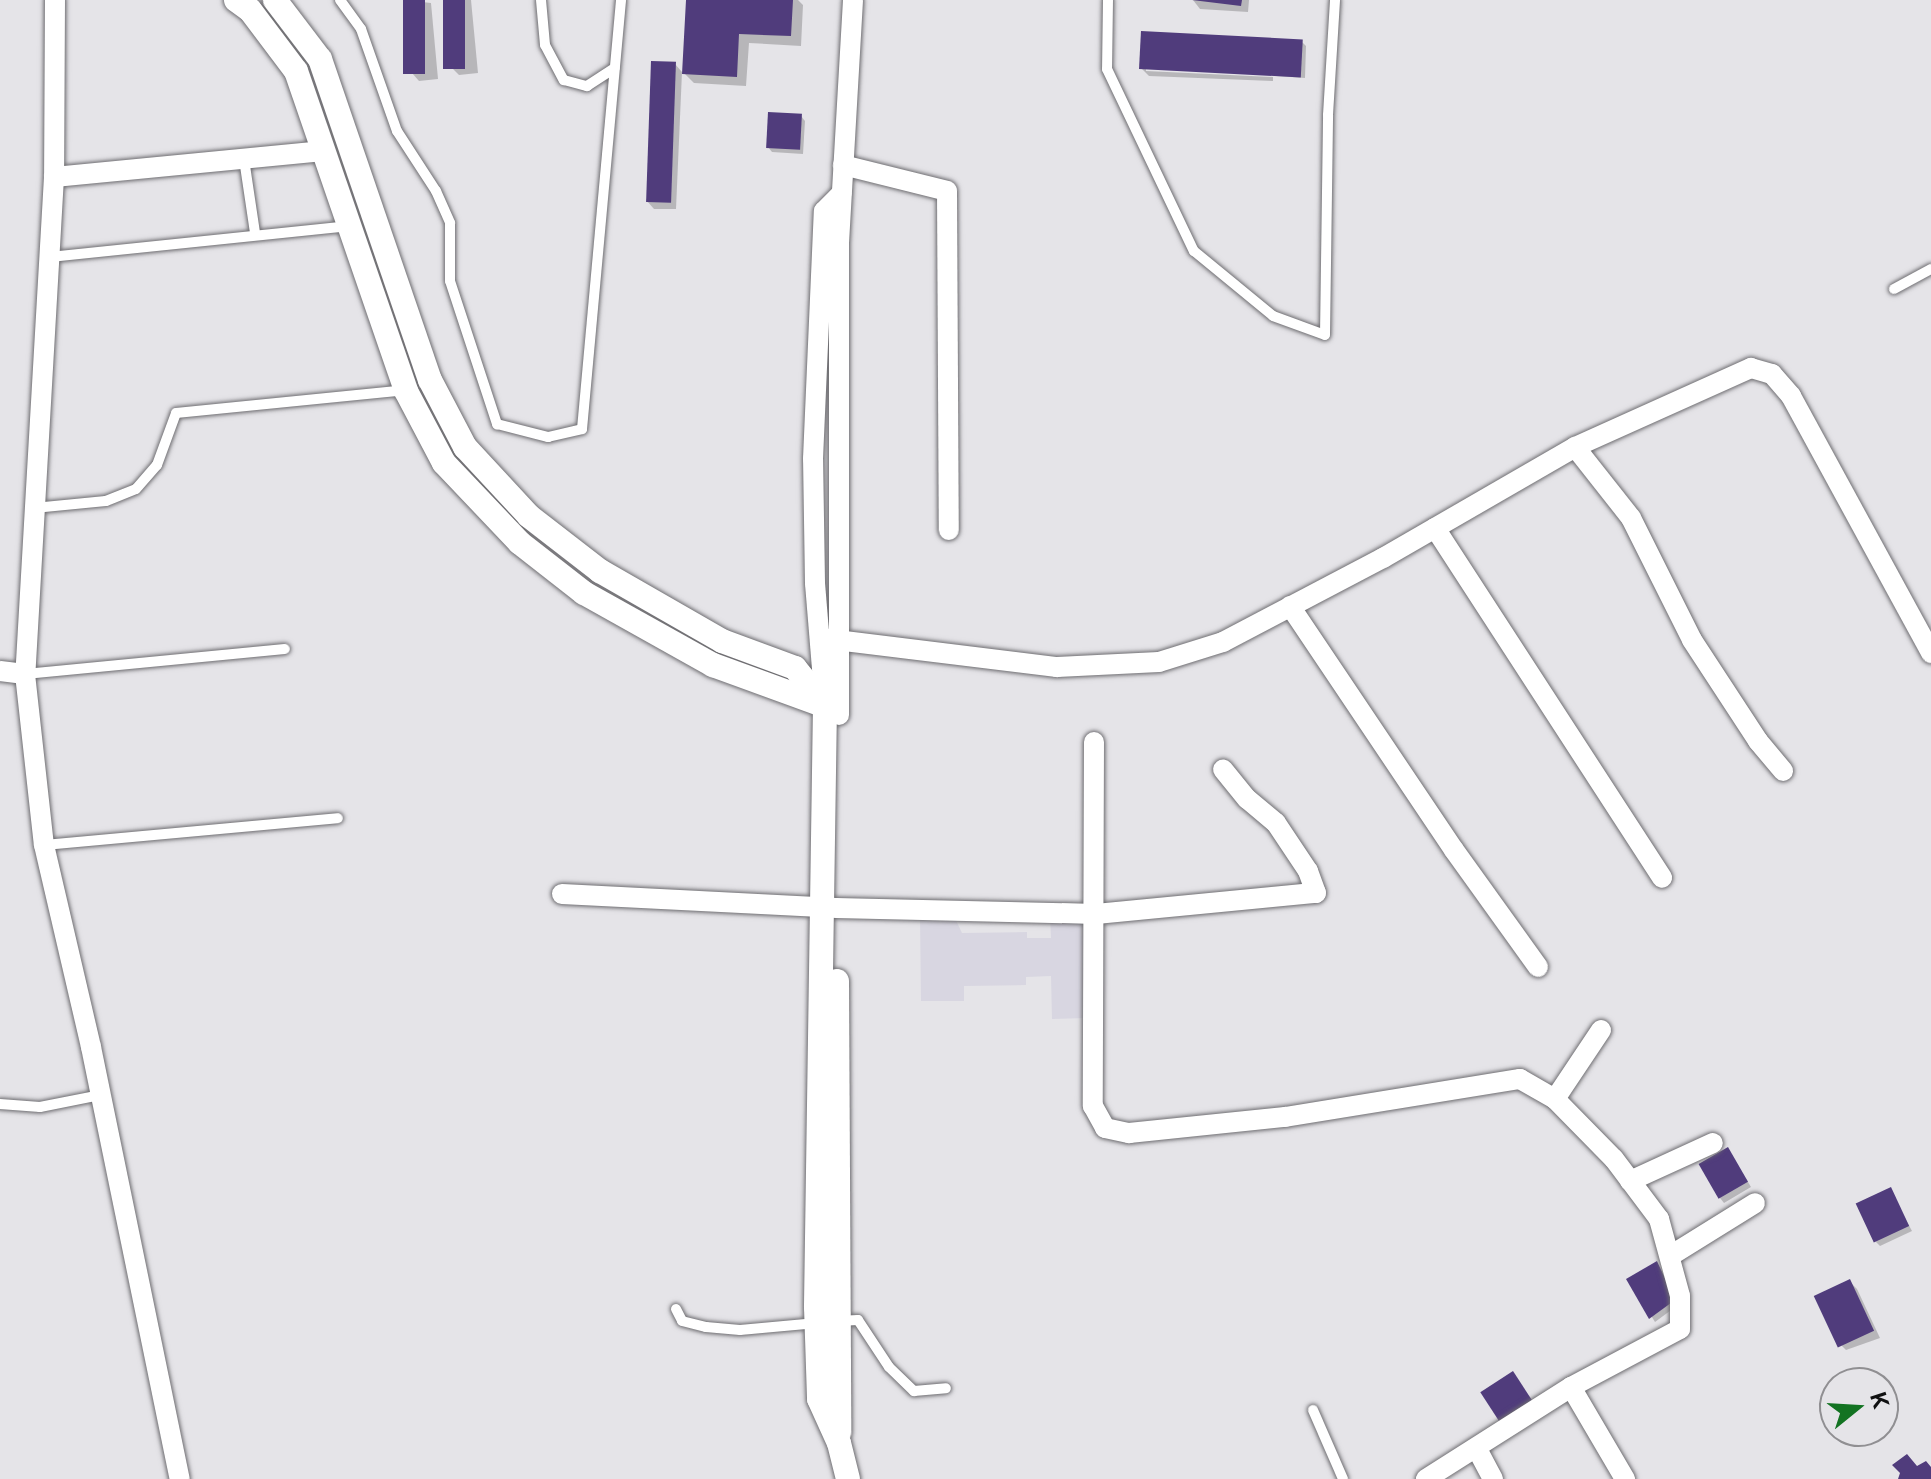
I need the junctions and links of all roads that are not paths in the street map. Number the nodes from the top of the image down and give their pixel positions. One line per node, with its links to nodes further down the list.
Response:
1 (55, 0): 14 (street)
2 (236, 0): 11 (street)
3 (275, 0): 20 (street)
4 (340, 0): 10 (lane)
5 (541, 0): 10 (lane)
6 (621, 0): 10 (lane)
7 (853, 0): 13 (street)
8 (1108, 0): 9 (lane)
9 (1335, 0)
10 (615, 68)
11 (324, 151): 12 (street); 15 (street)
12 (244, 159): 14 (street); 16 (lane)
13 (843, 165): 25 (street); 27 (street)
14 (54, 177): 17 (street)
15 (351, 226): 16 (lane); 21 (street)
16 (255, 233): 17 (lane)
17 (50, 257): 23 (street)
18 (1931, 269): 19 (lane)
19 (1894, 289)
20 (430, 380): 21 (lane); 32 (street)
21 (406, 391): 23 (lane); 32 (street)
22 (1575, 447): 24 (street); 29 (street); 35 (street)
23 (34, 508): 31 (street)
24 (1435, 528): 26 (street); 38 (street)
25 (949, 530)
26 (1290, 606): 27 (street); 42 (street)
27 (829, 640): 32 (street)
28 (285, 649): 31 (lane)
29 (1931, 653)
30 (0, 671): 31 (street)
31 (25, 674): 37 (street)
32 (832, 710): 40 (street)
33 (1094, 742): 41 (street)
34 (1223, 769): 41 (street)
35 (1783, 771)
36 (338, 818): 37 (lane)
37 (44, 845): 44 (street)
38 (1662, 878)
39 (562, 894): 40 (street)
40 (829, 908): 41 (street); 52 (street)
41 (1096, 914): 45 (street)
42 (1538, 967)
43 (1601, 1030): 45 (street)
44 (100, 1095): 46 (lane); 57 (street)
45 (1555, 1099): 48 (street)
46 (0, 1104)
47 (1713, 1143): 48 (street)
48 (1630, 1181): 50 (street)
49 (1755, 1203): 50 (street)
50 (1670, 1256): 53 (street)
51 (676, 1309): 52 (lane)
52 (828, 1322): 54 (lane); 58 (street)
53 (1571, 1387): 56 (street); 62 (street)
54 (946, 1388)
55 (1313, 1410): 59 (lane)
56 (1477, 1449): 60 (street); 61 (street)
57 (180, 1479)
58 (848, 1479)
59 (1343, 1479)
60 (1426, 1479)
61 (1493, 1479)
62 (1625, 1479)

